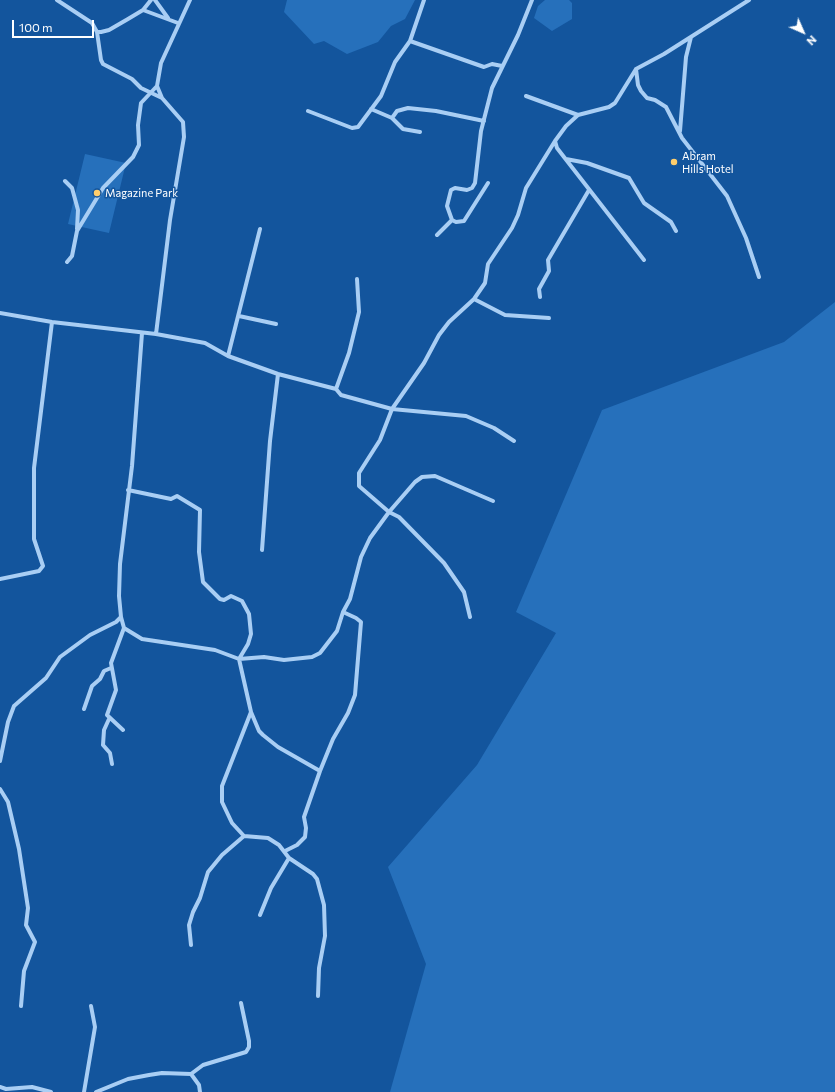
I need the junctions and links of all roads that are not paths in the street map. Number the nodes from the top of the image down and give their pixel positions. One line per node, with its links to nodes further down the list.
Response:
1 (57, 0): 11 (street)
2 (151, 0): 8 (street)
3 (155, 0): 9 (street)
4 (190, 0): 10 (street)
5 (424, 0): 13 (street)
6 (532, 0): 14 (street)
7 (749, 0): 12 (street)
8 (143, 10): 9 (street); 11 (street)
9 (168, 19): 10 (street)
10 (178, 23): 16 (street)
11 (97, 32): 17 (street)
12 (691, 36): 15 (street); 26 (street)
13 (410, 41): 14 (street); 20 (street)
14 (502, 66): 24 (street)
15 (636, 69): 22 (street); 26 (street)
16 (157, 86): 17 (street); 19 (street)
17 (152, 93): 19 (street); 36 (street)
18 (526, 96): 22 (street)
19 (162, 98): 51 (street)
20 (371, 109): 21 (street); 23 (street)
21 (308, 111)
22 (578, 115): 27 (street)
23 (392, 118): 24 (street); 25 (street)
24 (484, 122): 34 (street)
25 (420, 132)
26 (680, 134): 41 (street)
27 (555, 140): 28 (street); 29 (street)
28 (557, 148): 29 (street); 30 (street)
29 (549, 150): 44 (street)
30 (565, 159): 33 (street); 37 (street)
31 (65, 181): 36 (street)
32 (488, 183): 34 (street)
33 (589, 190): 39 (street); 43 (street)
34 (452, 220): 38 (street)
35 (260, 228): 46 (street)
36 (77, 231): 40 (street)
37 (676, 231)
38 (437, 235)
39 (644, 260)
40 (67, 262)
41 (759, 277)
42 (357, 279): 54 (street)
43 (540, 297)
44 (474, 299): 47 (street); 55 (street)
45 (0, 313): 48 (street)
46 (239, 316): 49 (street); 52 (street)
47 (549, 318)
48 (52, 322): 50 (street); 61 (street)
49 (276, 324)
50 (142, 332): 51 (street); 57 (street)
51 (156, 334): 52 (street)
52 (228, 356): 53 (street)
53 (278, 374): 54 (street); 60 (street)
54 (336, 389): 55 (street)
55 (392, 409): 56 (street); 59 (street)
56 (514, 441)
57 (128, 490): 63 (street); 66 (street)
58 (493, 501): 59 (street)
59 (389, 512): 62 (street); 64 (street)
60 (262, 550)
61 (0, 579)
62 (343, 612): 66 (street); 74 (street)
63 (121, 617): 65 (street); 72 (street)
64 (470, 617)
65 (124, 628): 66 (street); 67 (street)
66 (239, 659): 69 (street)
67 (111, 668): 68 (street); 70 (street)
68 (84, 709)
69 (251, 712): 74 (street); 76 (street)
70 (109, 718): 71 (street); 73 (street)
71 (123, 730)
72 (0, 761)
73 (112, 764)
74 (320, 771): 77 (street)
75 (0, 789): 83 (street)
76 (244, 836): 77 (street); 80 (street)
77 (285, 851): 78 (street)
78 (289, 858): 79 (street); 81 (street)
79 (260, 915)
80 (191, 945)
81 (318, 996)
82 (241, 1003): 85 (street)
83 (21, 1006)
84 (91, 1006): 88 (street)
85 (191, 1074): 89 (street); 90 (street)
86 (0, 1087): 87 (street)
87 (51, 1092)
88 (84, 1092)
89 (96, 1092)
90 (200, 1092)

